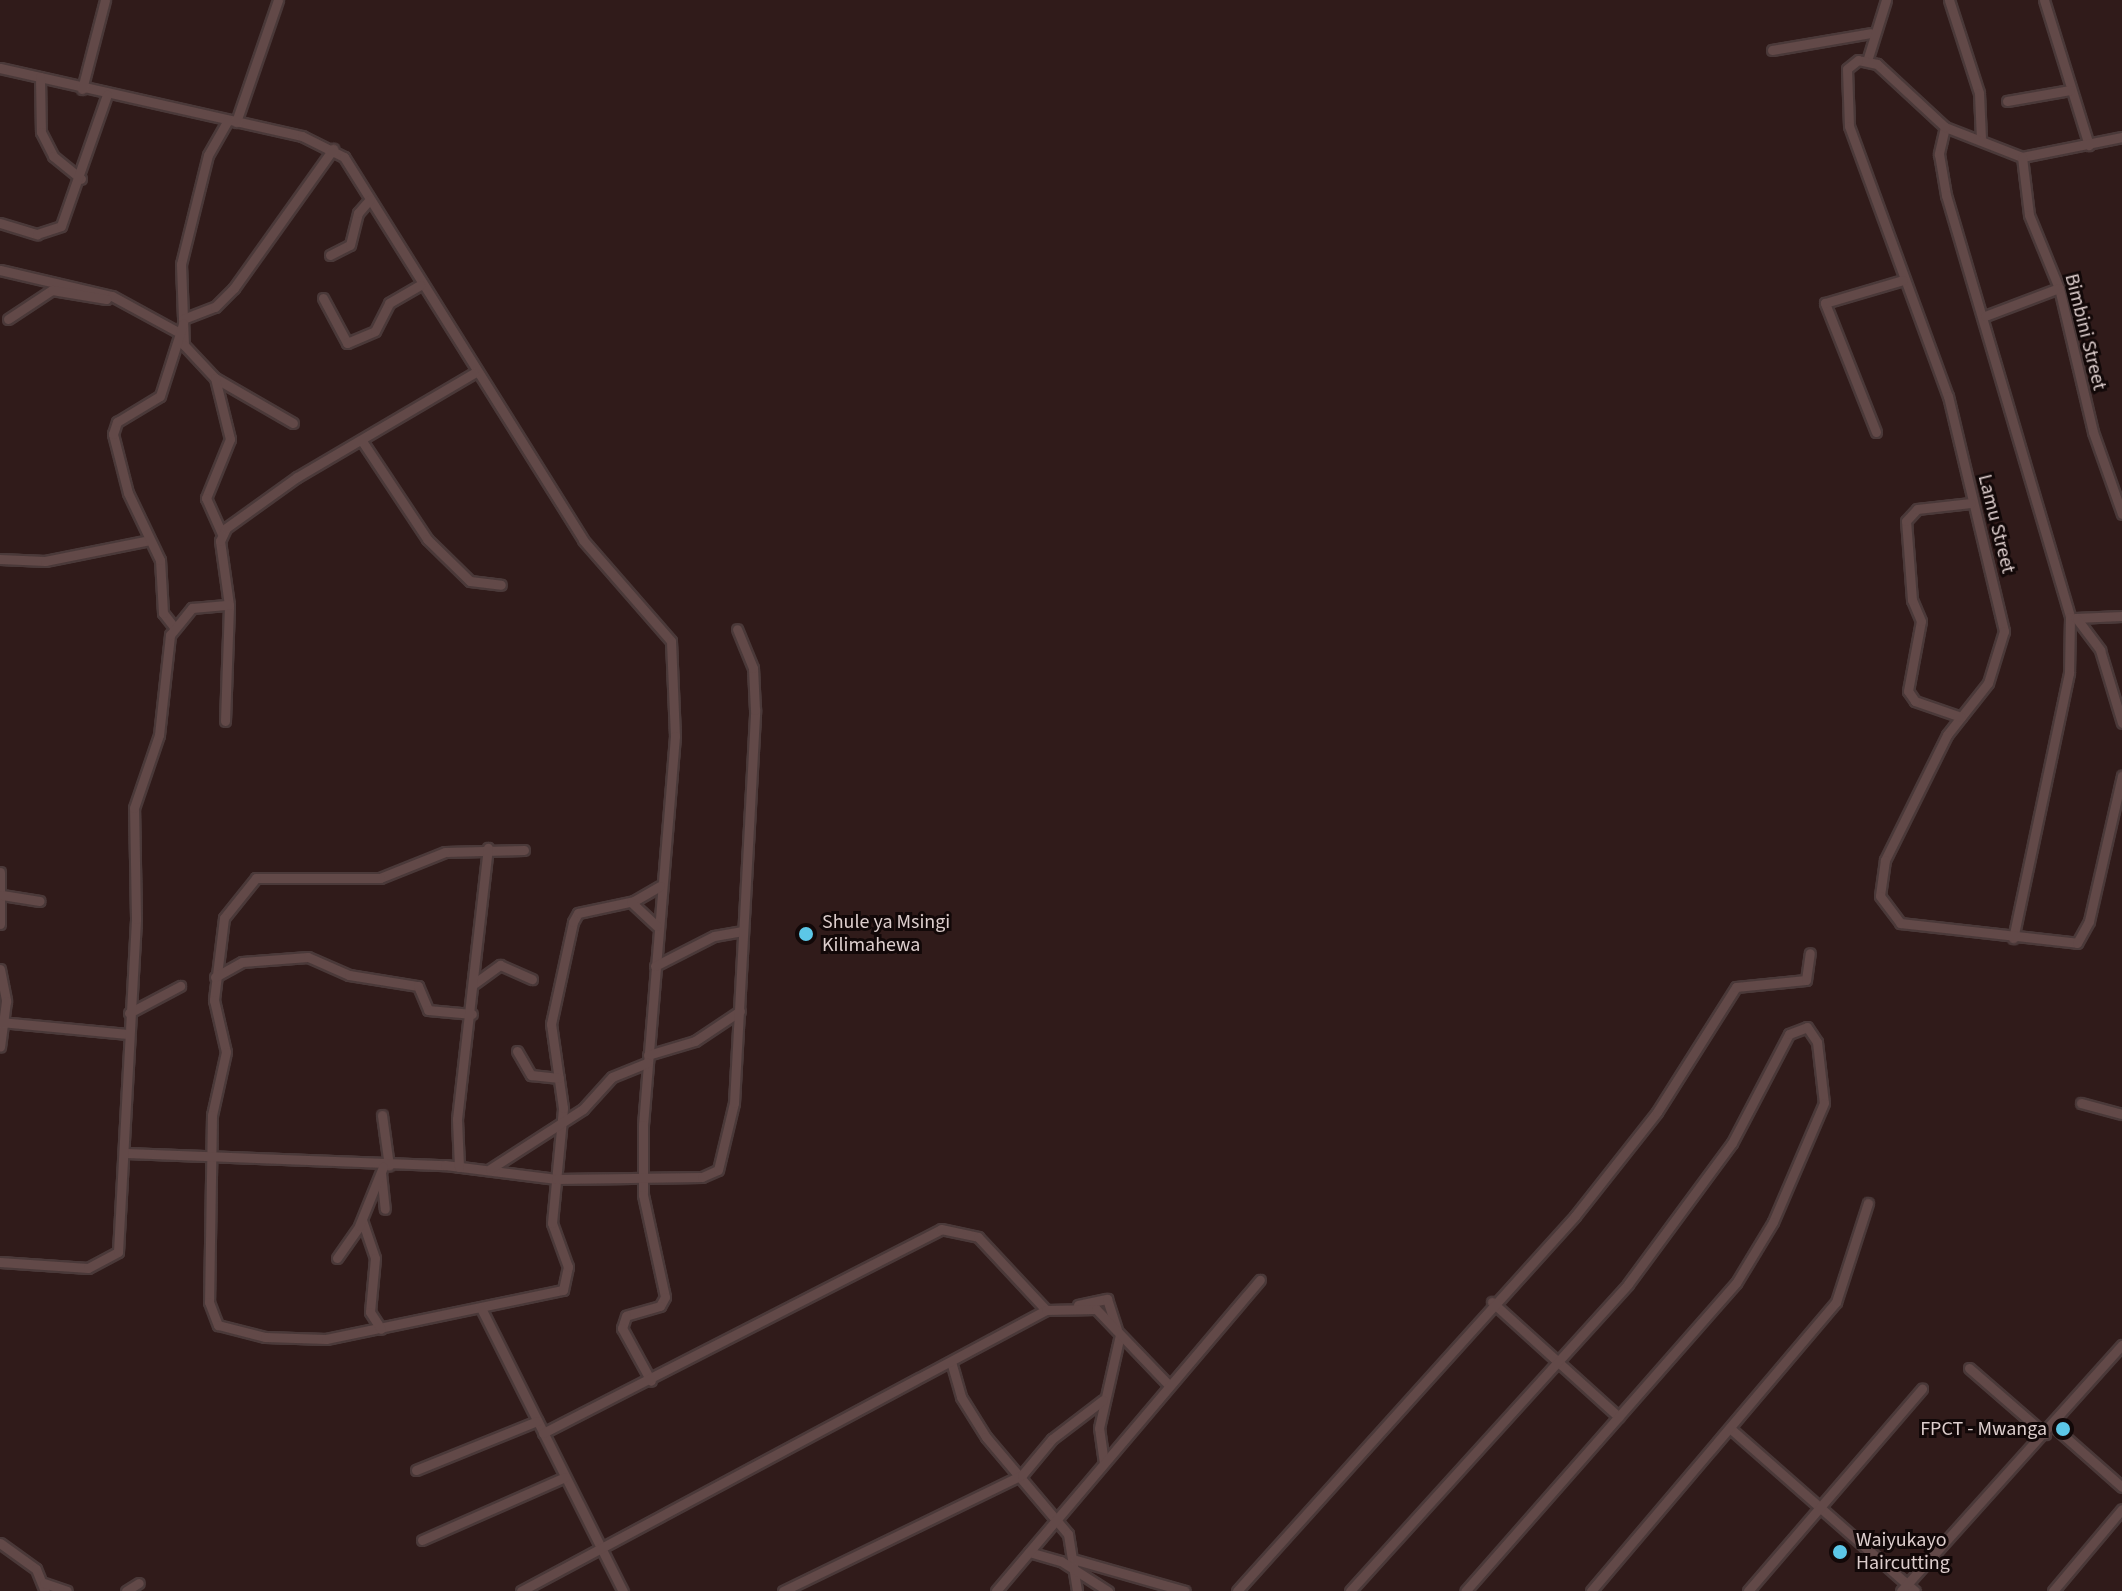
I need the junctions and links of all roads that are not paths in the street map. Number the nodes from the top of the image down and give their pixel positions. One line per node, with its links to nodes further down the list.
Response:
1 (105, 0): 13 (street)
2 (278, 0): 17 (street)
3 (1878, 0): 7 (street)
4 (1886, 0): 7 (street)
5 (1949, 0): 20 (street)
6 (2044, 0): 14 (street)
7 (1881, 11): 8 (street)
8 (1871, 33): 9 (street); 10 (street)
9 (1772, 50)
10 (1867, 61): 18 (street); 29 (street, Lamu Street)
11 (0, 68): 12 (street)
12 (40, 77): 13 (street); 24 (street)
13 (82, 89): 15 (street)
14 (2070, 90): 16 (street); 21 (street)
15 (107, 95): 17 (street); 24 (street)
16 (2007, 101)
17 (232, 121): 22 (street); 36 (street)
18 (1945, 127): 20 (street); 34 (street)
19 (2122, 137): 21 (street)
20 (1981, 138): 23 (street)
21 (2089, 145): 23 (street)
22 (333, 149): 25 (street); 36 (street)
23 (2022, 157): 31 (street, Bimbini Street)
24 (81, 179): 26 (street)
25 (370, 199): 27 (street); 30 (street)
26 (0, 223)
27 (330, 255)
28 (0, 270): 33 (street)
29 (1903, 280): 40 (street); 42 (street, Lamu Street)
30 (420, 285): 32 (street); 37 (street)
31 (2059, 288): 34 (street); 43 (street, Bimbini Street)
32 (323, 298)
33 (122, 300): 35 (street); 36 (street)
34 (1985, 316): 50 (street)
35 (8, 319)
36 (181, 325): 38 (street); 45 (street)
37 (474, 373): 41 (street); 60 (street)
38 (215, 378): 39 (street); 44 (street)
39 (293, 423)
40 (1876, 432)
41 (362, 441): 44 (street); 47 (street)
42 (1971, 503): 53 (street, Lamu Street); 53 (street)
43 (2122, 514)
44 (222, 534): 48 (street)
45 (150, 540): 46 (street); 51 (street)
46 (0, 559)
47 (501, 585)
48 (229, 605): 51 (street); 54 (street)
49 (2122, 616): 50 (street)
50 (2074, 618): 55 (street); 67 (street)
51 (174, 627): 76 (street)
52 (737, 629): 66 (street)
53 (1961, 717): 67 (street, Lamu Street)
54 (225, 721)
55 (2122, 723)
56 (2122, 776): 67 (street, Lamu Street)
57 (488, 848): 58 (street); 71 (street); 73 (street)
58 (524, 850)
59 (0, 872): 61 (street)
60 (660, 886): 63 (street); 65 (street)
61 (2, 895): 62 (street); 64 (street)
62 (40, 901)
63 (631, 902): 65 (street); 83 (street)
64 (0, 924)
65 (657, 926): 69 (street)
66 (743, 931): 69 (street); 75 (street)
67 (2013, 938)
68 (1810, 953): 101 (street)
69 (655, 966): 82 (street)
70 (0, 969): 78 (street)
71 (215, 977): 77 (street); 89 (street)
72 (532, 979): 73 (street)
73 (475, 983): 77 (street)
74 (180, 986): 76 (street)
75 (740, 1011): 82 (street); 93 (street)
76 (129, 1013): 79 (street)
77 (472, 1014): 90 (street)
78 (2, 1022): 79 (street); 80 (street)
79 (128, 1034): 88 (street)
80 (0, 1047)
81 (517, 1051): 83 (street)
82 (648, 1059): 87 (street); 93 (street)
83 (559, 1078): 87 (street)
84 (2081, 1103): 85 (street)
85 (2122, 1114)
86 (382, 1115): 91 (street)
87 (559, 1125): 92 (street); 94 (street)
88 (126, 1153): 89 (street); 99 (street)
89 (214, 1159): 91 (street); 104 (street)
90 (459, 1167): 91 (street); 92 (street)
91 (384, 1169): 96 (street); 97 (street)
92 (490, 1169): 94 (street)
93 (643, 1178): 94 (street); 110 (street)
94 (556, 1179): 102 (street)
95 (1868, 1203): 117 (street)
96 (385, 1209)
97 (362, 1220): 98 (street); 104 (street)
98 (337, 1258)
99 (0, 1262)
100 (1260, 1280): 111 (street)
101 (1492, 1302): 107 (street); 147 (street)
102 (481, 1308): 104 (street); 115 (street)
103 (1046, 1310): 105 (street); 108 (street); 110 (street)
104 (381, 1329)
105 (1119, 1333): 111 (street); 113 (street)
106 (2122, 1345): 116 (street)
107 (1556, 1360): 114 (street); 114 (street); 148 (street)
108 (952, 1365): 122 (street); 130 (street)
109 (1969, 1368): 119 (street)
110 (651, 1381): 118 (street)
111 (1169, 1385): 120 (street)
112 (1922, 1389): 126 (street)
113 (1103, 1400): 120 (street); 122 (street)
114 (1619, 1417): 149 (street)
115 (537, 1421): 118 (street); 121 (street)
116 (2053, 1426): 119 (street); 124 (street)
117 (1731, 1429): 126 (street); 136 (street)
118 (543, 1433): 123 (street)
119 (2045, 1434): 137 (street)
120 (1104, 1463): 127 (street)
121 (416, 1470)
122 (1022, 1475): 127 (street); 142 (street)
123 (565, 1477): 128 (street); 130 (street)
124 (2122, 1487)
125 (2122, 1509): 151 (street)
126 (1822, 1510): 137 (street); 150 (street)
127 (1058, 1519): 131 (street); 132 (street)
128 (422, 1540)
129 (0, 1543): 135 (street)
130 (600, 1549): 140 (street); 141 (street)
131 (1029, 1552): 133 (street); 143 (street)
132 (1076, 1560): 133 (street); 146 (street)
133 (1079, 1571): 144 (street); 145 (street)
134 (139, 1583): 139 (street)
135 (45, 1587): 138 (street)
136 (1597, 1589)
137 (1908, 1589)
138 (67, 1591)
139 (126, 1591)
140 (521, 1591)
141 (623, 1591)
142 (783, 1591)
143 (996, 1591)
144 (1077, 1591)
145 (1108, 1591)
146 (1185, 1591)
147 (1237, 1591)
148 (1350, 1591)
149 (1465, 1591)
150 (1748, 1591)
151 (2053, 1591)

